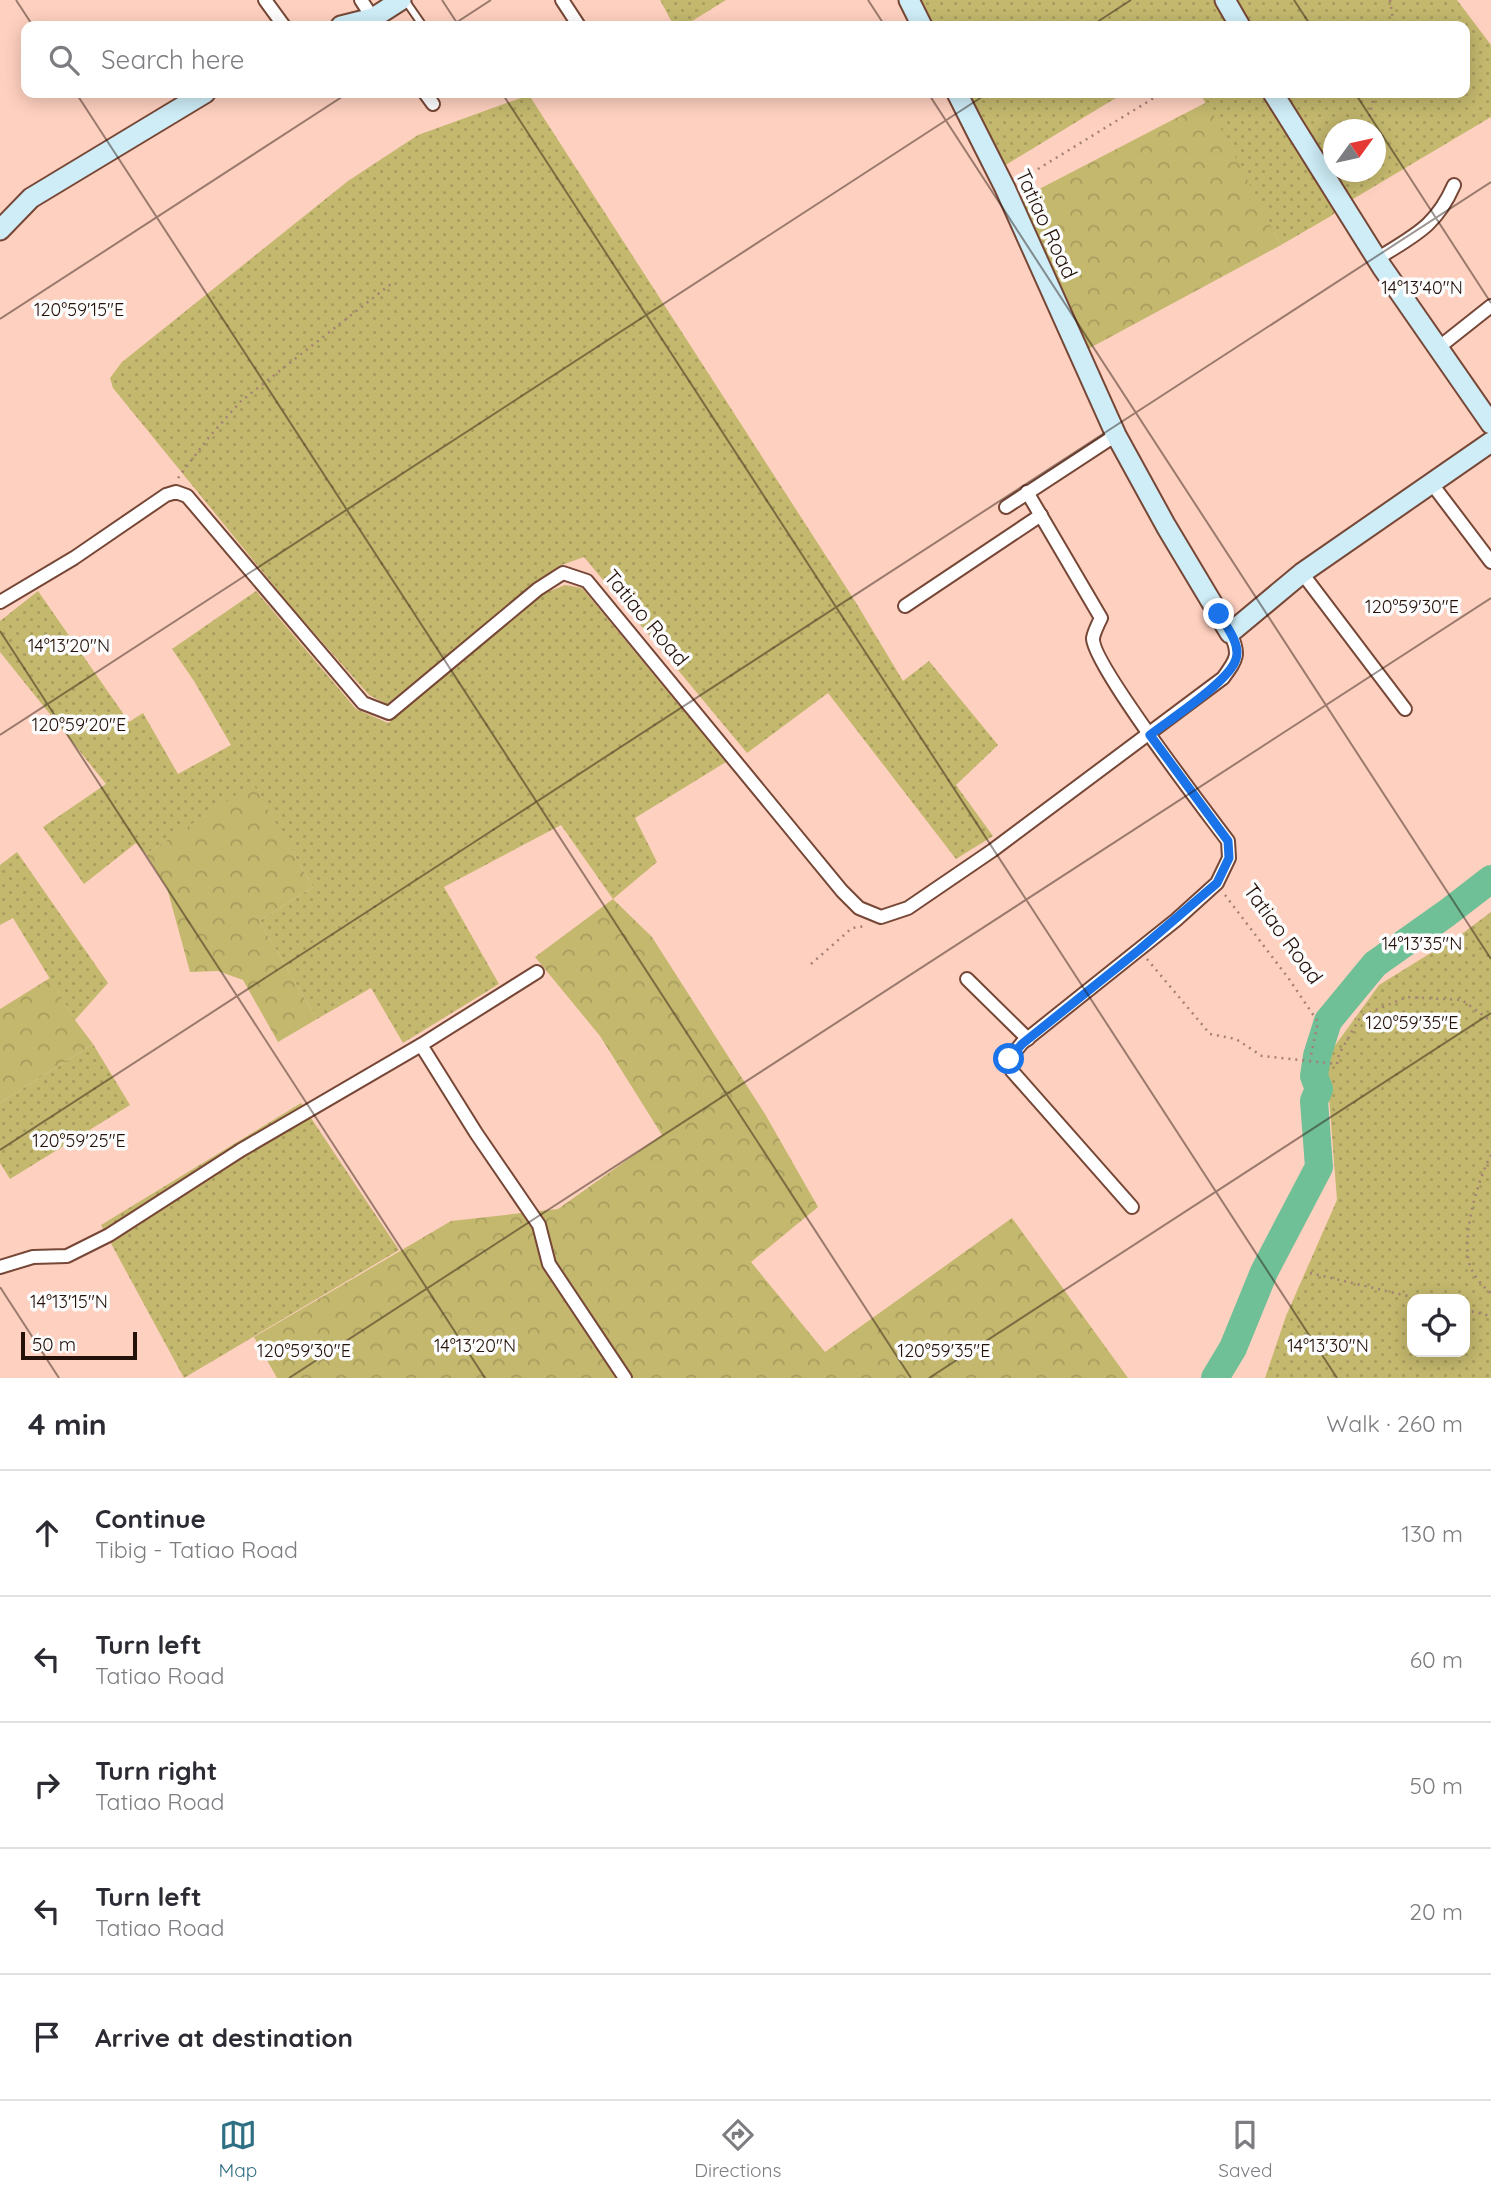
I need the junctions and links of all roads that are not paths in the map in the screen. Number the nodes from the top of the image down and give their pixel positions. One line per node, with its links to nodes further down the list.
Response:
1 (265, 0): 7 (street)
2 (361, 0): 8 (street)
3 (403, 0): 9 (street); 10 (lane)
4 (562, 0): 11 (street)
5 (909, 0): 12 (street)
6 (1225, 0): 13 (street)
7 (280, 21)
8 (375, 21)
9 (377, 21)
10 (419, 21)
11 (576, 21)
12 (920, 21)
13 (1237, 21)
14 (197, 98): 18 (street)
15 (960, 98): 23 (street, Tatiao Road)
16 (1276, 98): 19 (street)
17 (1454, 185): 19 (street)
18 (0, 230)
19 (1377, 259): 21 (street)
20 (1491, 306): 21 (street)
21 (1438, 348): 22 (street)
22 (1491, 424)
23 (1116, 435): 26 (street); 33 (street, Tatiao Road)
24 (1491, 442): 25 (street)
25 (1432, 484): 29 (street); 30 (street)
26 (1027, 492): 27 (street); 28 (street)
27 (1006, 507)
28 (1041, 515): 32 (street); 35 (street)
29 (1491, 562)
30 (1301, 573): 33 (street); 34 (street)
31 (0, 602): 35 (street, Tatiao Road)
32 (905, 606)
33 (1230, 633): 35 (street, Tatiao Road)
34 (1405, 709)
35 (1150, 735): 38 (street, Tatiao Road)
36 (537, 972): 39 (street)
37 (967, 979): 38 (street)
38 (1028, 1039): 40 (street)
39 (421, 1045): 41 (street); 42 (street)
40 (1132, 1207)
41 (0, 1267)
42 (625, 1378)

